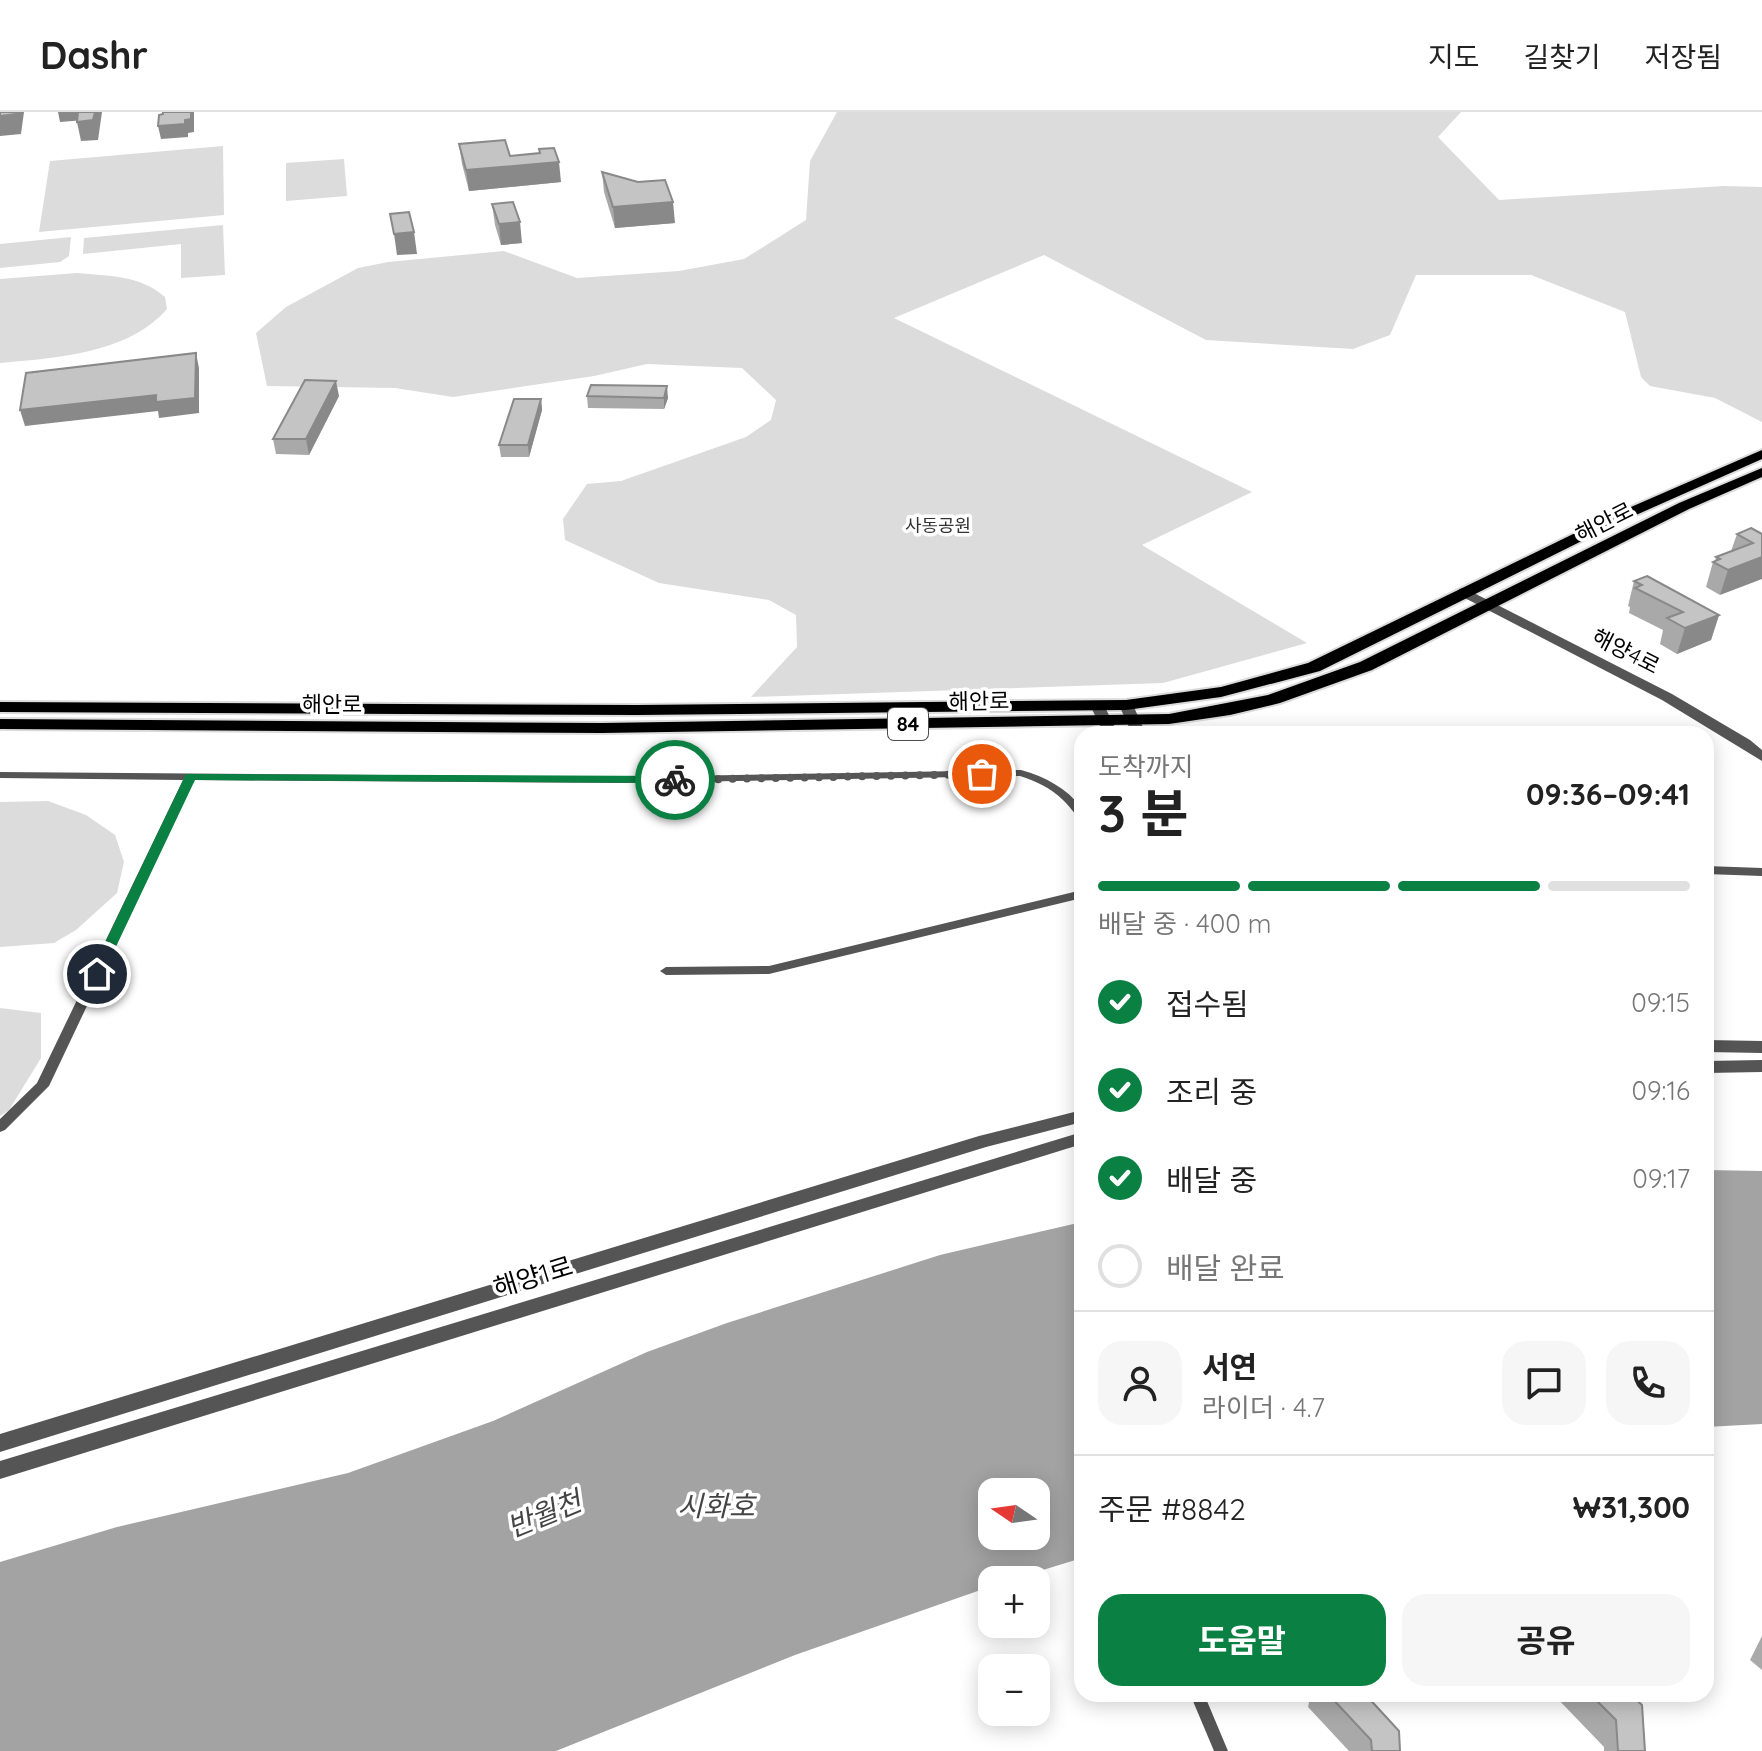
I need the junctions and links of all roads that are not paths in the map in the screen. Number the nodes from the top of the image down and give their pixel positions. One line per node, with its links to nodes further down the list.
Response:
1 (1762, 454): 3 (main road, 해안로 / 84)
2 (1762, 472): 4 (main road, 해안로 / 84)
3 (1464, 592): 4 (street, 해양4로); 7 (main road, 해안로 / 84)
4 (1489, 605): 7 (main road, 해안로 / 84); 9 (street, 해양4로)
5 (0, 707): 6 (main road, 해안로 / 84)
6 (1103, 720): 7 (main road, 해안로 / 84); 8 (main road, 해안로 / 84)
7 (1133, 720)
8 (0, 724)
9 (1762, 757)
10 (0, 775): 11 (street)
11 (190, 776): 12 (street); 22 (street)
12 (1074, 804)
13 (1714, 870): 14 (street)
14 (1762, 872)
15 (1074, 896): 16 (street)
16 (666, 971)
17 (1714, 1046): 18 (street)
18 (1762, 1047)
19 (1762, 1066): 20 (street)
20 (1714, 1067)
21 (1074, 1118): 24 (street, 해양1로)
22 (0, 1127)
23 (1074, 1140): 25 (street, 해양1로)
24 (0, 1443)
25 (0, 1470)
26 (1200, 1702): 27 (street)
27 (1221, 1751)

